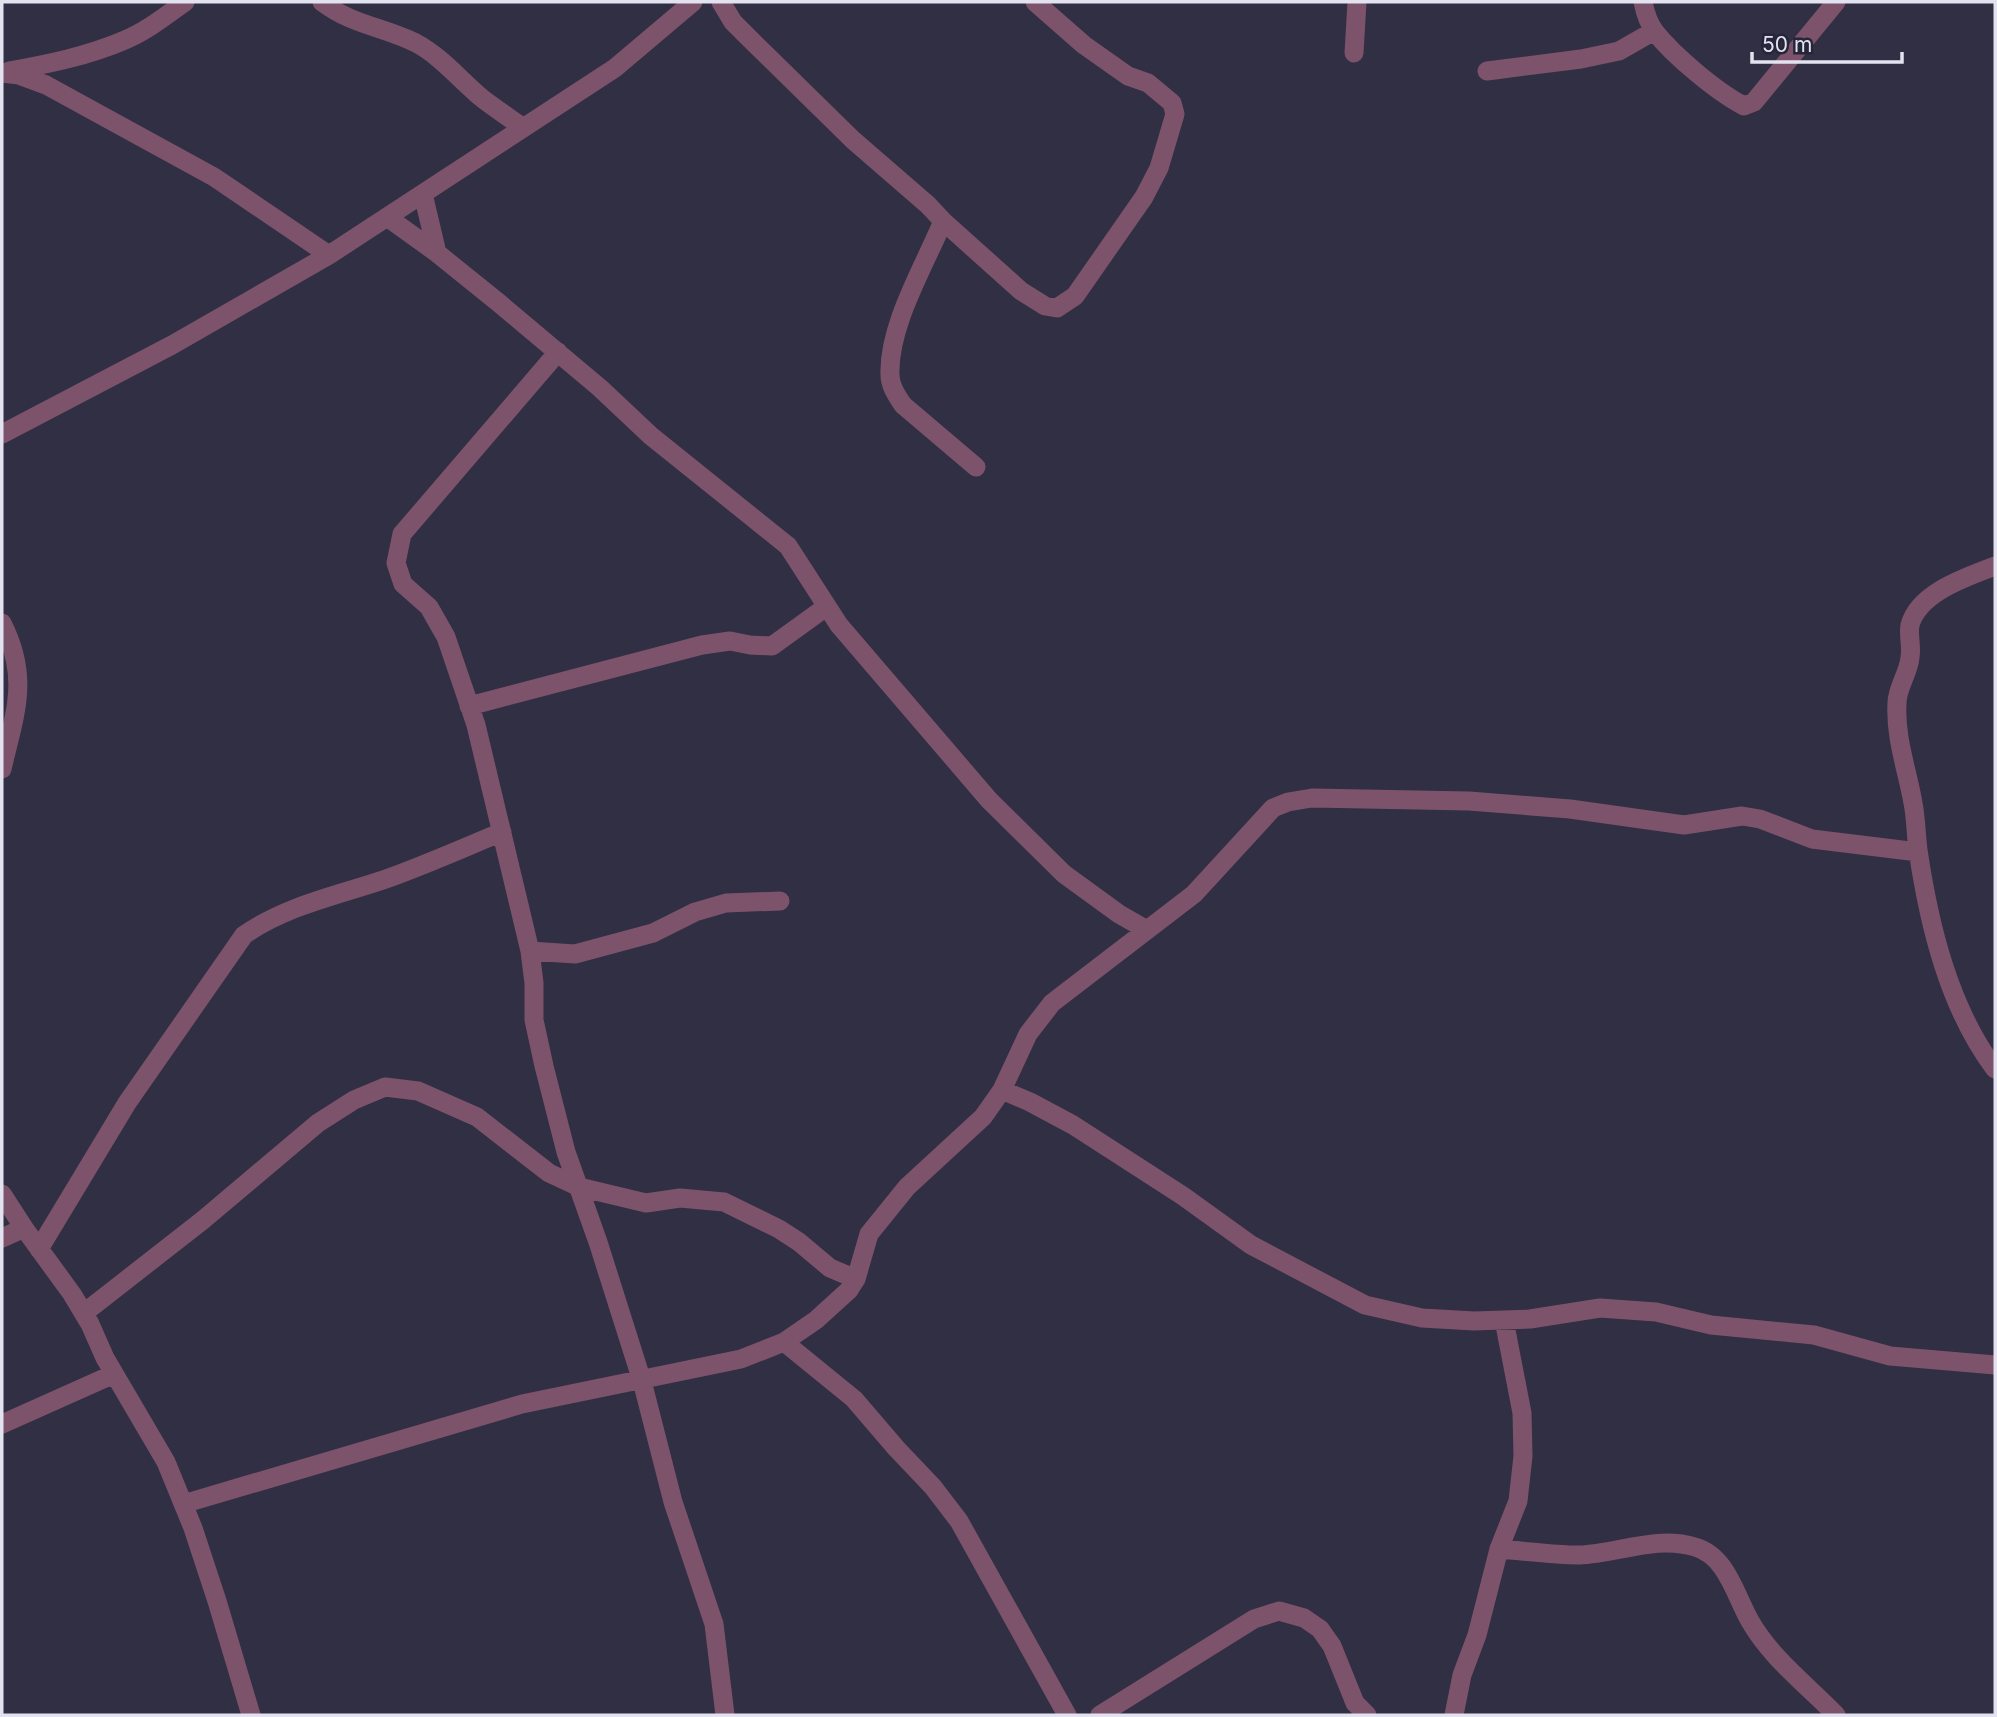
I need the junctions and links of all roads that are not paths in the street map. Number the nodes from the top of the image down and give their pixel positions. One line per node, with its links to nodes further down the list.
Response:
1 (185, 2): 12 (street)
2 (322, 2): 13 (street)
3 (693, 2): 13 (street)
4 (721, 2): 16 (street)
5 (1035, 2): 16 (street)
6 (1357, 2): 10 (street)
7 (1643, 2): 9 (street)
8 (1836, 2): 9 (street)
9 (1654, 31): 11 (street)
10 (1354, 53)
11 (1487, 71)
12 (2, 73): 18 (street)
13 (523, 128): 14 (street)
14 (423, 194): 15 (street); 17 (street)
15 (387, 217): 17 (street); 18 (street)
16 (943, 221): 21 (street)
17 (437, 253): 19 (street)
18 (329, 255): 20 (street)
19 (558, 352): 23 (street); 25 (street)
20 (2, 434)
21 (976, 467)
22 (1995, 566): 28 (street)
23 (827, 607): 25 (street); 30 (street)
24 (2, 623): 26 (street)
25 (469, 706): 27 (street)
26 (2, 769)
27 (502, 832): 31 (street); 38 (street)
28 (1918, 852): 30 (street); 32 (street)
29 (780, 901): 31 (street)
30 (1147, 930): 33 (street)
31 (530, 951): 34 (street)
32 (1995, 1069)
33 (1002, 1090): 39 (street); 41 (street)
34 (579, 1187): 39 (street); 40 (street); 45 (street)
35 (2, 1194): 36 (street)
36 (23, 1228): 37 (street); 38 (street)
37 (2, 1238)
38 (39, 1249): 40 (street)
39 (856, 1279): 42 (street)
40 (84, 1313): 44 (street)
41 (1504, 1320): 43 (street); 48 (street)
42 (785, 1342): 45 (street); 51 (street)
43 (1995, 1365)
44 (114, 1374): 46 (street); 47 (street)
45 (642, 1381): 47 (street); 50 (street)
46 (2, 1424)
47 (183, 1504): 49 (street)
48 (1499, 1549): 54 (street); 55 (street)
49 (251, 1715)
50 (725, 1715)
51 (1067, 1715)
52 (1100, 1715): 53 (street)
53 (1367, 1715)
54 (1454, 1715)
55 (1836, 1715)

